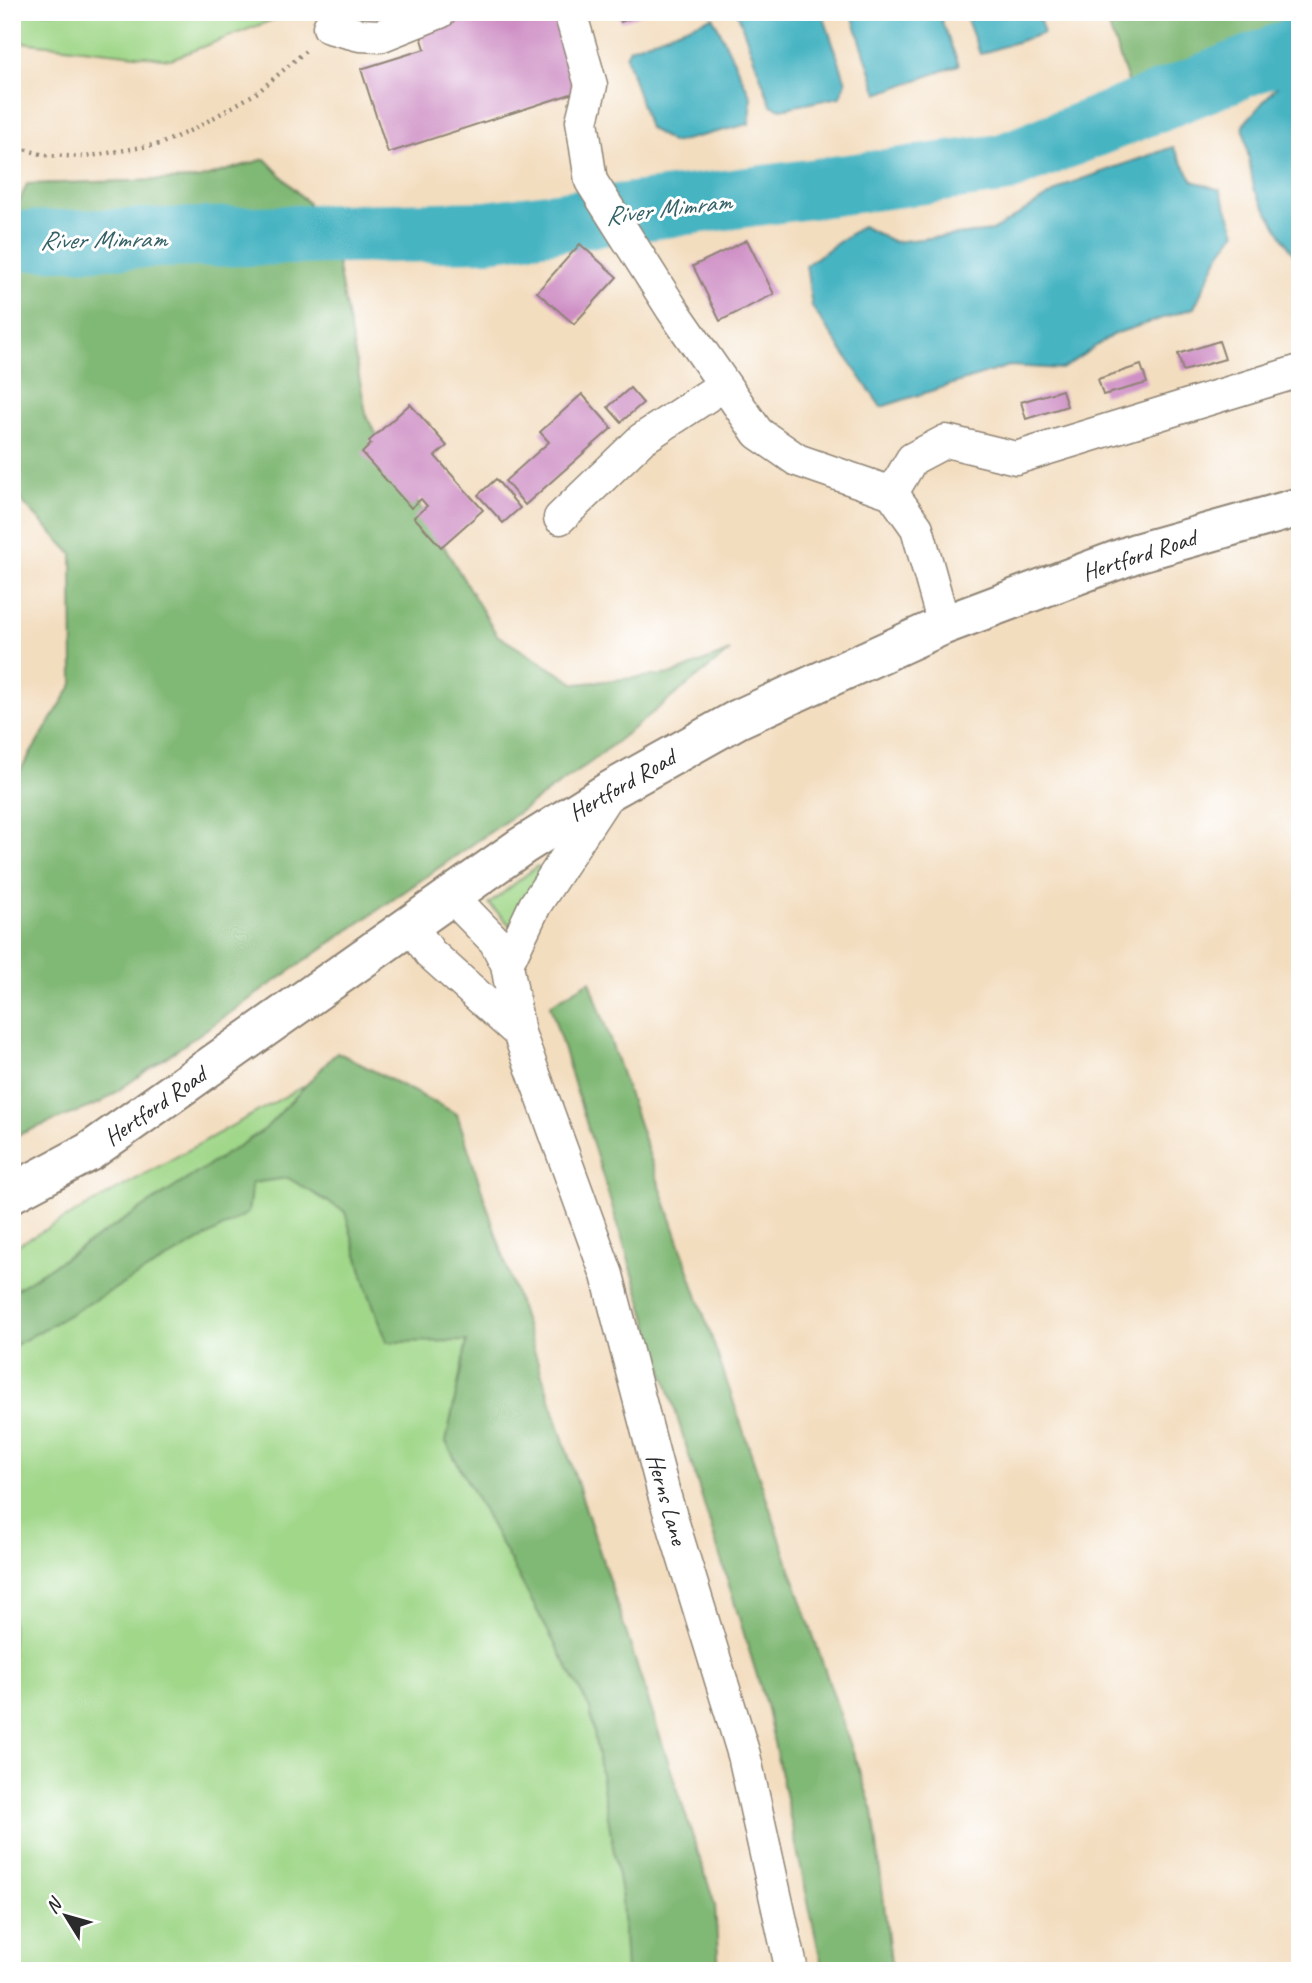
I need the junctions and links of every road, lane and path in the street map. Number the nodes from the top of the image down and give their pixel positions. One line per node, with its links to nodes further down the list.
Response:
1 (440, 12): 3 (street)
2 (570, 12): 6 (street)
3 (329, 27): 4 (path)
4 (12, 146)
5 (1300, 371): 7 (street)
6 (724, 385): 7 (street); 9 (street)
7 (892, 493): 10 (street)
8 (1300, 507): 10 (main road, Hertford Road)
9 (560, 518)
10 (944, 625): 11 (main road, Hertford Road)
11 (611, 790): 12 (main road, Hertford Road); 14 (street)
12 (452, 897): 13 (main road, Hertford Road); 14 (street, Herns Lane)
13 (411, 926): 15 (street, Herns Lane); 16 (main road, Hertford Road)
14 (508, 964): 15 (street, Herns Lane)
15 (519, 1033): 17 (street, Herns Lane)
16 (12, 1193)
17 (792, 1971)

